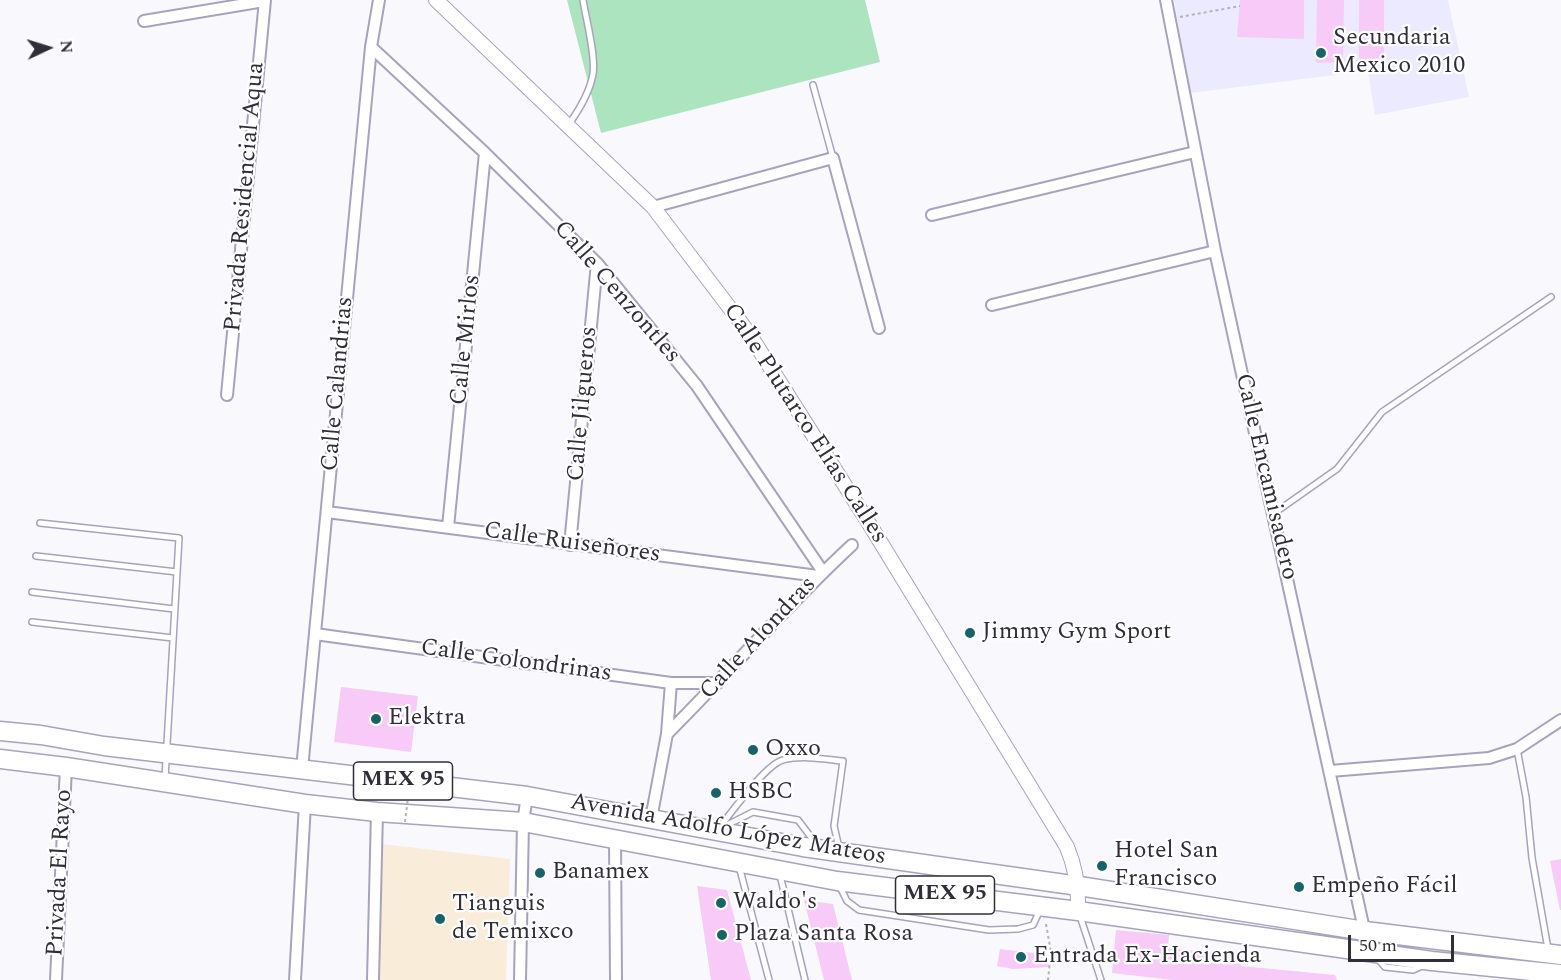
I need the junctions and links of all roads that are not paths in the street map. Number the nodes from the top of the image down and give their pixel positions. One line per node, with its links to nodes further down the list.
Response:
1 (379, 0): 7 (street, Calle Calandrias)
2 (436, 0): 9 (street, Calle Plutarco Elías Calles)
3 (583, 0): 9 (lane)
4 (1166, 0): 10 (street, Calle Encamisadero)
5 (264, 1): 6 (street); 20 (street, Privada Residencial Aqua)
6 (144, 21)
7 (371, 47): 11 (street, Calle Cenzontles); 21 (street, Calle Calandrias)
8 (813, 85): 12 (lane)
9 (568, 125): 13 (street, Calle Plutarco Elías Calles)
10 (1195, 152): 14 (street); 15 (street, Calle Encamisadero)
11 (485, 153): 16 (street, Calle Cenzontles); 24 (street, Calle Mirlos)
12 (832, 158): 13 (street); 19 (street)
13 (654, 207): 62 (street, Calle Plutarco Elías Calles)
14 (932, 215)
15 (1215, 251): 18 (street); 22 (street, Calle Encamisadero)
16 (597, 263): 25 (street, Calle Jilgueros); 29 (street, Calle Cenzontles)
17 (1551, 297): 22 (lane)
18 (992, 305)
19 (879, 328)
20 (227, 395)
21 (327, 512): 24 (street, Calle Ruiseñores); 33 (street, Calle Calandrias)
22 (1273, 514): 46 (street, Calle Encamisadero)
23 (40, 523): 28 (lane)
24 (448, 527): 25 (street, Calle Ruiseñores)
25 (570, 545): 29 (street, Calle Ruiseñores)
26 (852, 545): 29 (street, Calle Alondras)
27 (36, 555): 28 (lane)
28 (177, 572): 31 (lane)
29 (820, 574): 36 (street, Calle Alondras)
30 (32, 592): 31 (lane)
31 (174, 609): 34 (lane)
32 (32, 622): 34 (lane)
33 (315, 634): 35 (street, Calle Golondrinas); 45 (street, Calle Calandrias)
34 (172, 638): 42 (lane)
35 (671, 683): 36 (street, Calle Golondrinas); 39 (street)
36 (718, 683): 39 (street, Calle Alondras)
37 (1561, 720): 41 (street)
38 (0, 731): 40 (main road, Avenida Adolfo López Mateos / MEX 95)
39 (667, 734): 52 (street)
40 (104, 746): 42 (main road, Avenida Adolfo López Mateos / MEX 95); 47 (main road)
41 (1517, 749): 46 (street); 67 (lane)
42 (165, 753): 45 (main road, Avenida Adolfo López Mateos / MEX 95); 48 (lane)
43 (0, 759): 44 (main road, Avenida Adolfo López Mateos / MEX 95)
44 (66, 766): 47 (main road, Avenida Adolfo López Mateos / MEX 95); 69 (street, Privada El Rayo)
45 (302, 769): 49 (main road, Avenida Adolfo López Mateos / MEX 95)
46 (1330, 771): 65 (street, Calle Encamisadero)
47 (104, 773): 48 (main road, Avenida Adolfo López Mateos / MEX 95)
48 (164, 782): 50 (main road, Avenida Adolfo López Mateos / MEX 95)
49 (527, 796): 52 (main road, Avenida Adolfo López Mateos / MEX 95); 53 (street)
50 (305, 804): 51 (main road, Avenida Adolfo López Mateos / MEX 95); 70 (street)
51 (377, 812): 53 (main road, Avenida Adolfo López Mateos / MEX 95); 71 (street)
52 (651, 819): 54 (main road, Avenida Adolfo López Mateos / MEX 95)
53 (523, 822): 55 (main road, Avenida Adolfo López Mateos / MEX 95); 72 (street)
54 (717, 831): 56 (main road, Avenida Adolfo López Mateos / MEX 95); 56 (lane); 57 (lane)
55 (615, 839): 58 (main road, Avenida Adolfo López Mateos / MEX 95); 73 (street)
56 (812, 848): 57 (main road, Avenida Adolfo López Mateos / MEX 95); 60 (main road)
57 (840, 852): 62 (main road, Avenida Adolfo López Mateos / MEX 95)
58 (737, 861): 59 (main road, Avenida Adolfo López Mateos / MEX 95); 74 (lane)
59 (779, 870): 60 (main road, Avenida Adolfo López Mateos / MEX 95); 75 (lane)
60 (800, 874): 61 (main road, Avenida Adolfo López Mateos / MEX 95)
61 (837, 881): 63 (main road, Avenida Adolfo López Mateos / MEX 95); 63 (lane)
62 (1078, 886): 64 (street, Calle Plutarco Elías Calles); 65 (main road, Avenida Adolfo López Mateos / MEX 95)
63 (1042, 906): 64 (main road, Avenida Adolfo López Mateos / MEX 95)
64 (1078, 911): 66 (main road, Avenida Adolfo López Mateos / MEX 95); 76 (lane)
65 (1365, 931): 66 (street, Calle Encamisadero); 67 (main road, Avenida Adolfo López Mateos / MEX 95)
66 (1371, 953): 68 (main road, Avenida Adolfo López Mateos / MEX 95)
67 (1555, 954): 68 (street)
68 (1554, 976)
69 (56, 980)
70 (295, 980)
71 (373, 980)
72 (520, 980)
73 (616, 980)
74 (769, 980)
75 (804, 980)
76 (1101, 980)

